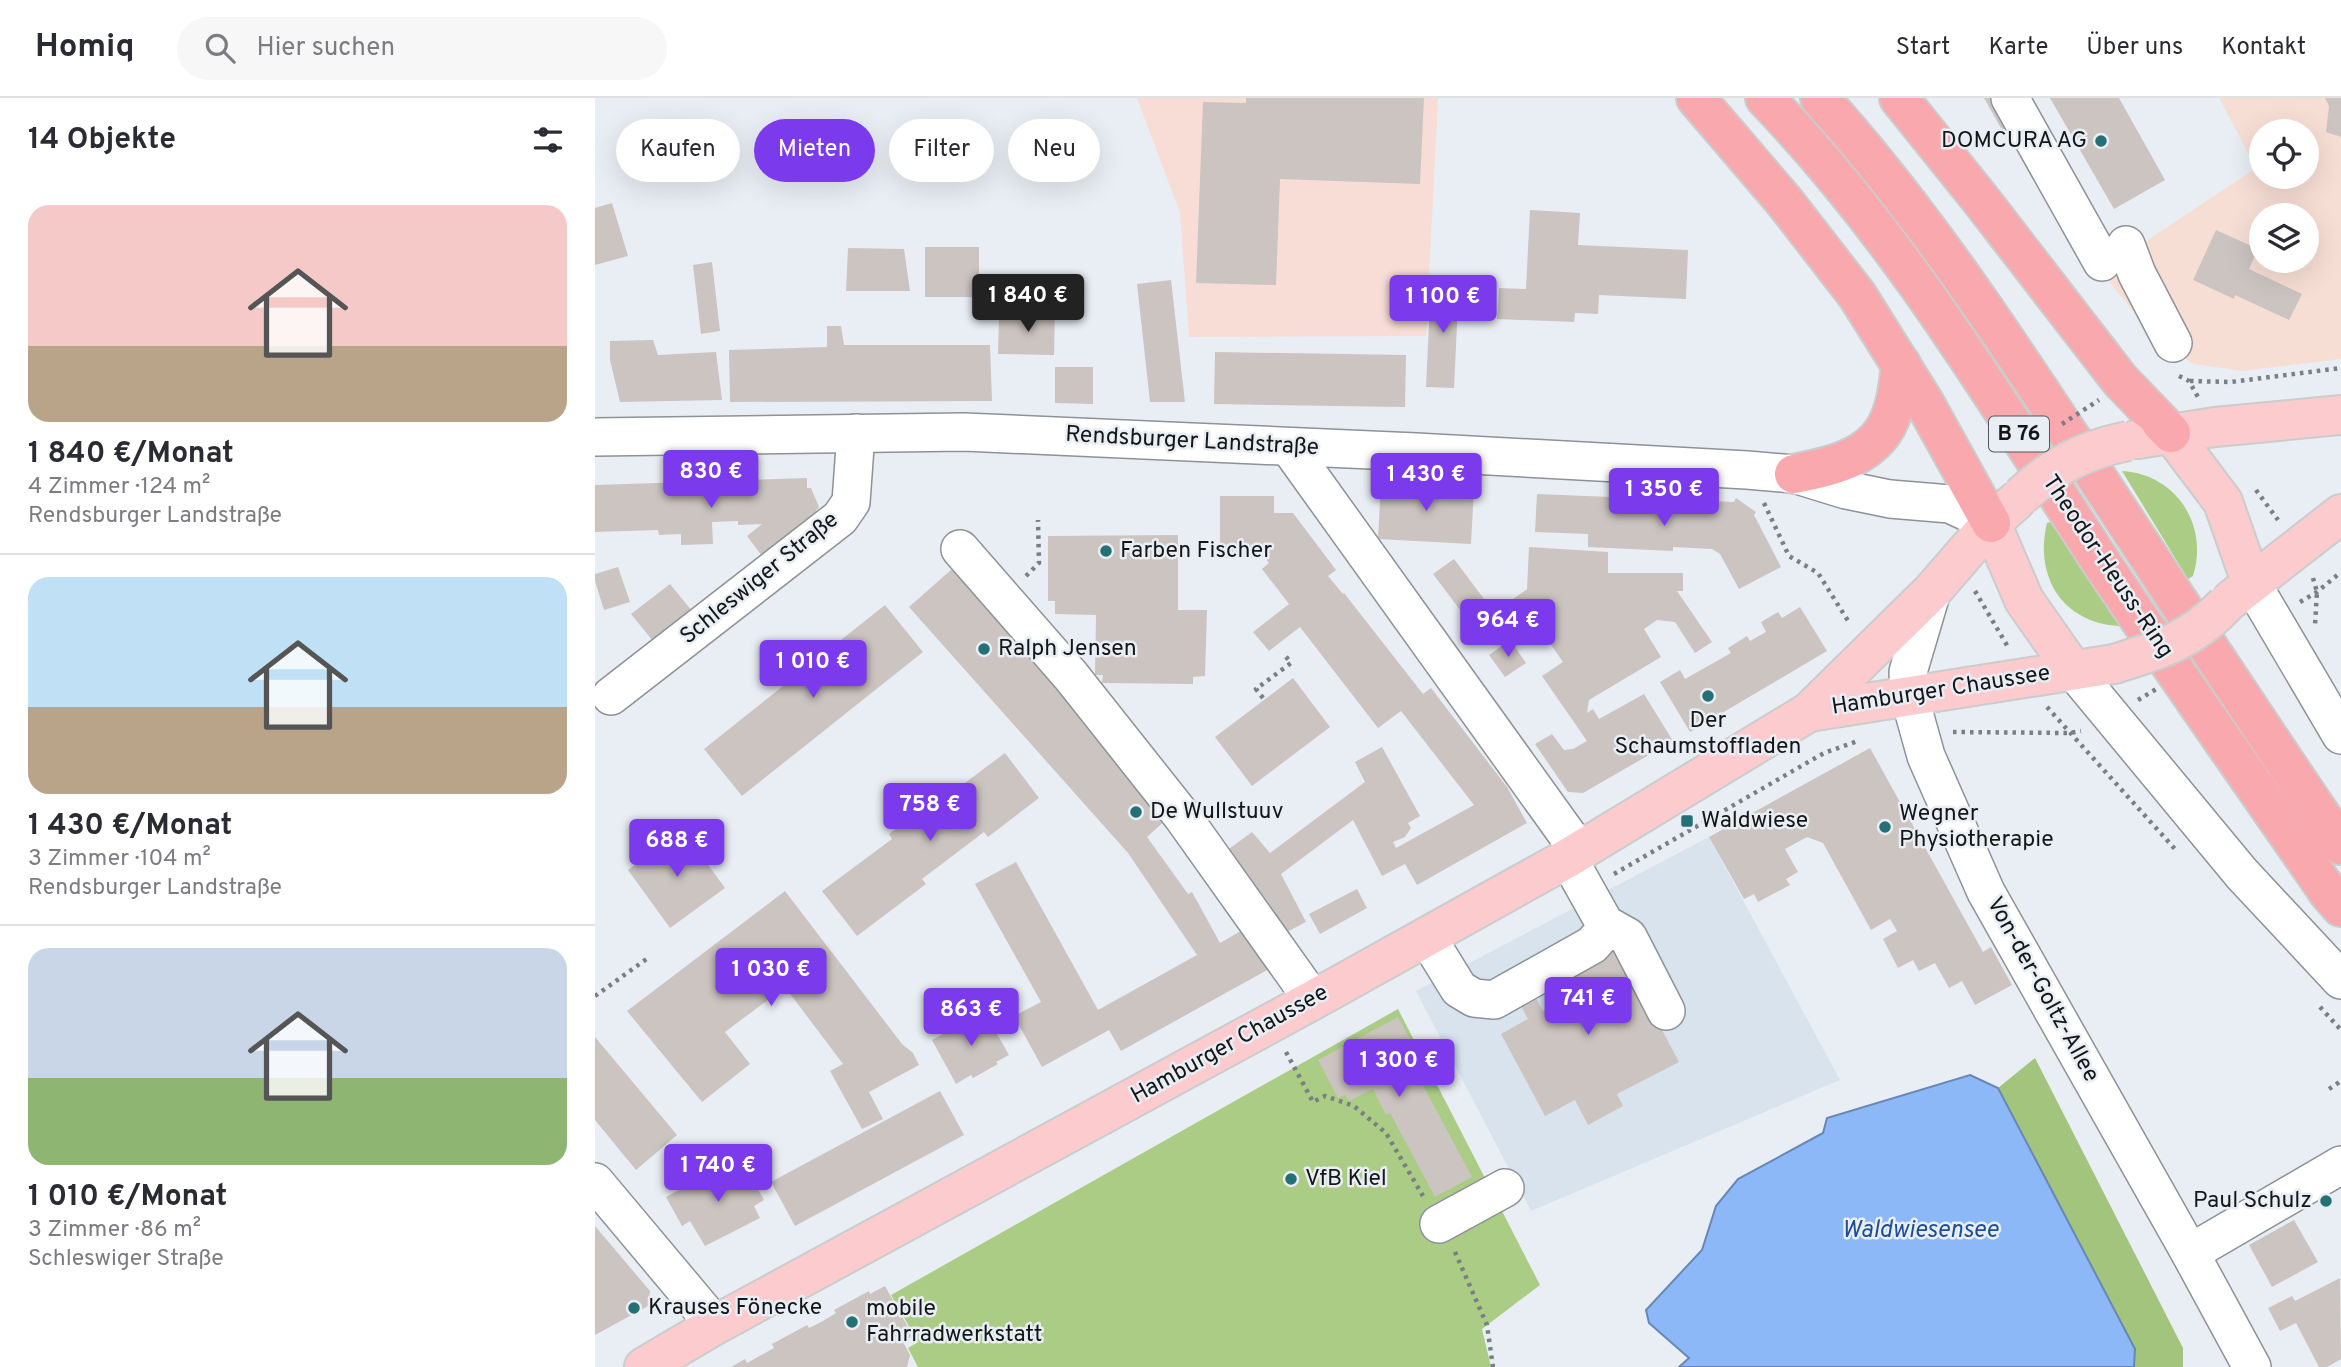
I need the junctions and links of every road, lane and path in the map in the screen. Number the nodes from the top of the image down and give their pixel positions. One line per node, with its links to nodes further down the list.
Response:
1 (1696, 98): 7 (highway)
2 (1765, 98): 41 (highway, Theodor-Heuss-Ring / B 76)
3 (1820, 98): 39 (highway, Theodor-Heuss-Ring / B 76)
4 (1899, 98): 12 (highway)
5 (2010, 98): 6 (street)
6 (2173, 343)
7 (1901, 364): 15 (highway); 19 (highway)
8 (2341, 368): 9 (path)
9 (2189, 381)
10 (2341, 415): 12 (main road, Hamburger Chaussee)
11 (856, 433): 13 (street, Rendsburger Landstraße); 14 (street, Rendsburger Landstraße); 32 (street, Schleswiger Straße)
12 (2171, 433): 19 (main road, Hamburger Chaussee, bridge); 26 (main road)
13 (595, 437)
14 (1289, 447): 15 (street, Rendsburger Landstraße); 40 (street)
15 (1794, 474): 19 (street, Rendsburger Landstraße)
16 (1761, 497): 27 (path)
17 (2341, 514): 26 (main road, Hamburger Chaussee)
18 (1038, 520): 21 (path)
19 (1991, 523): 23 (main road, Hamburger Chaussee); 30 (main road, Hamburger Chaussee)
20 (960, 549): 47 (street)
21 (1039, 563)
22 (2341, 572): 25 (path)
23 (1932, 592): 31 (street, Von-der-Goltz-Allee); 34 (main road, Hamburger Chaussee)
24 (1975, 592): 28 (path)
25 (2317, 592)
26 (2239, 593): 30 (main road, Hamburger Chaussee, bridge); 37 (street)
27 (1852, 628)
28 (2011, 652)
29 (1283, 653): 33 (path)
30 (2073, 670): 31 (main road, Hamburger Chaussee); 45 (street)
31 (1909, 695): 34 (main road, Hamburger Chaussee); 56 (street, Von-der-Goltz-Allee)
32 (611, 696)
33 (1263, 698)
34 (1809, 712): 40 (main road, Hamburger Chaussee)
35 (2082, 731): 36 (path)
36 (1954, 732)
37 (2341, 736)
38 (1860, 740): 40 (path)
39 (2341, 845)
40 (1578, 867): 42 (street); 43 (main road, Hamburger Chaussee)
41 (2341, 907)
42 (1605, 924): 43 (street); 48 (street)
43 (1427, 937): 47 (main road, Hamburger Chaussee)
44 (648, 958): 46 (path)
45 (2341, 980)
46 (595, 996)
47 (1313, 1000): 49 (main road, Hamburger Chaussee)
48 (1666, 1011)
49 (1270, 1024): 55 (path); 57 (main road, Hamburger Chaussee)
50 (2341, 1081): 51 (path)
51 (2329, 1089)
52 (2341, 1165): 56 (street)
53 (595, 1182): 57 (street)
54 (1505, 1188): 55 (street)
55 (1439, 1224): 59 (path)
56 (2190, 1253): 60 (street, Von-der-Goltz-Allee)
57 (715, 1325): 58 (main road, Hamburger Chaussee)
58 (645, 1367)
59 (1493, 1367)
60 (2252, 1367)

